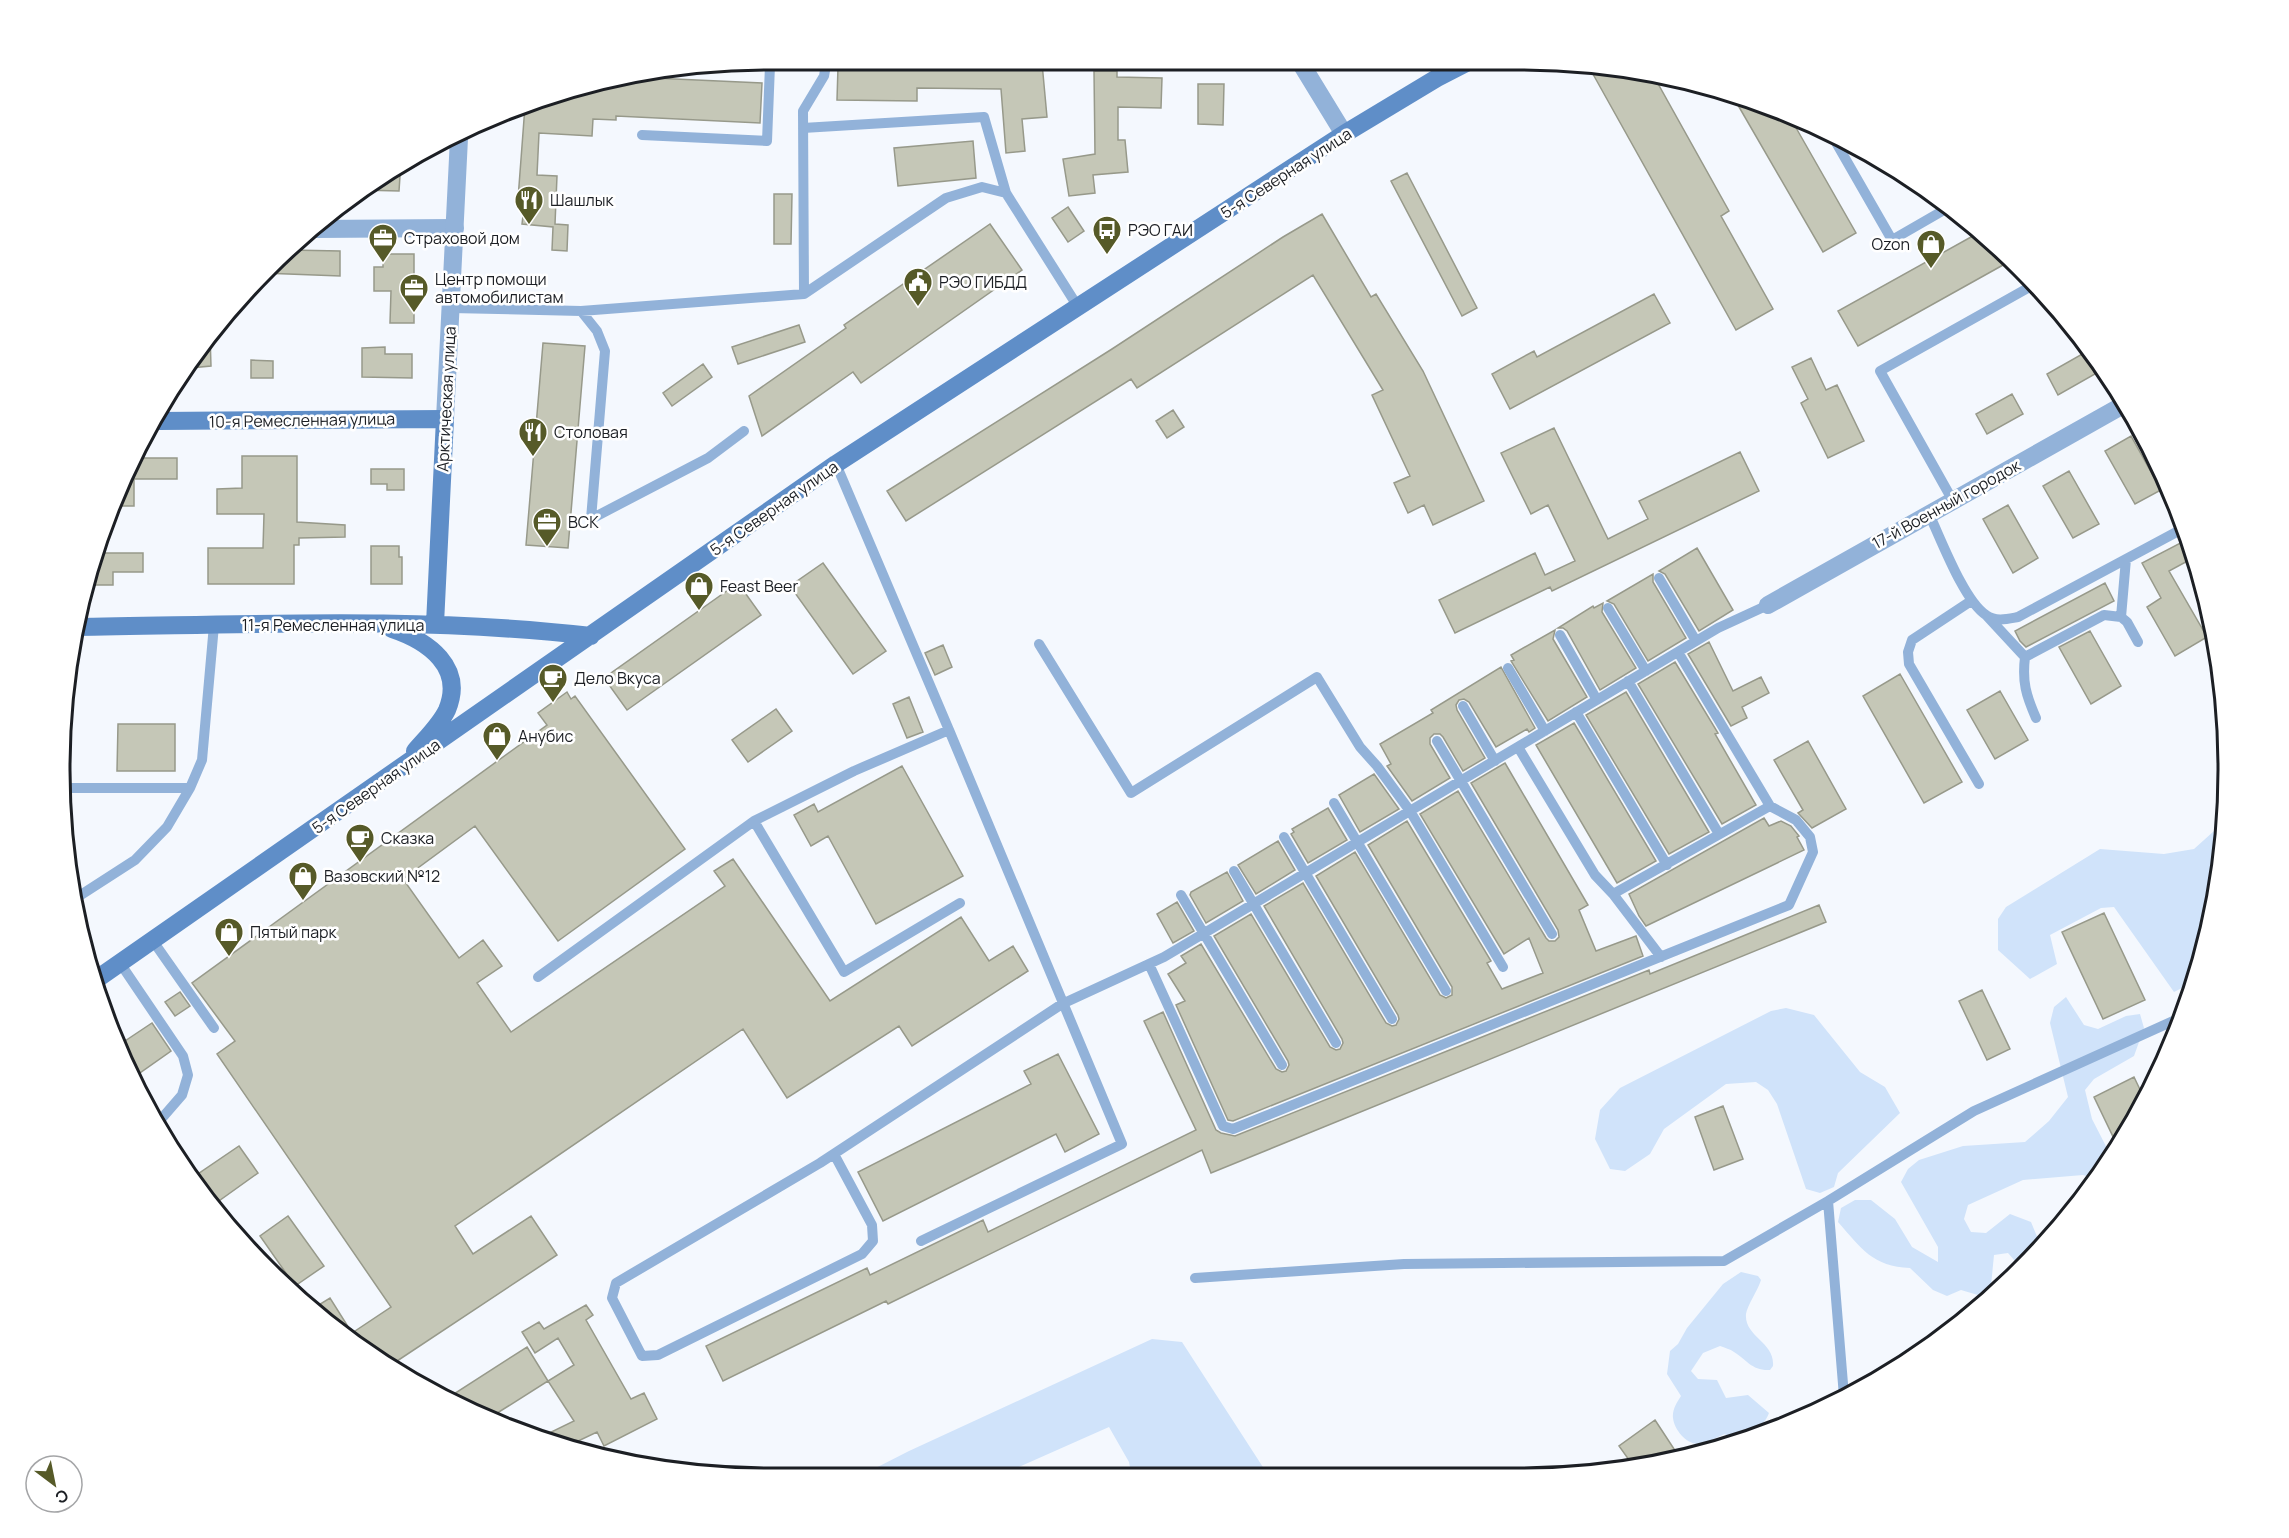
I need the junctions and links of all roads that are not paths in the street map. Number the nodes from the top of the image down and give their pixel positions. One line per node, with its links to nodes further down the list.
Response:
1 (770, 70): 7 (lane)
2 (825, 70): 5 (lane)
3 (1305, 70): 6 (street)
4 (1453, 70): 6 (main road, 5-я Северная улица)
5 (803, 128): 10 (lane); 15 (lane)
6 (1344, 134): 16 (main road, 5-я Северная улица)
7 (642, 135)
8 (459, 144): 13 (street, Арктическая улица)
9 (1839, 148): 11 (lane)
10 (1006, 193): 15 (lane); 16 (lane)
11 (1941, 212)
12 (328, 228): 13 (street)
13 (455, 228): 17 (street, Арктическая улица)
14 (2027, 289): 24 (lane)
15 (804, 294): 18 (lane)
16 (1078, 307): 23 (main road, 5-я Северная улица)
17 (451, 308): 18 (lane); 20 (street, Арктическая улица)
18 (581, 311): 22 (lane)
19 (2118, 408): 24 (street, 17-й Военный городок)
20 (445, 418): 21 (main road, 10-я Ремесленная улица); 34 (main road, Арктическая улица)
21 (164, 421)
22 (744, 431)
23 (836, 464): 39 (main road, 5-я Северная улица); 52 (lane)
24 (1953, 501): 25 (street, 17-й Военный городок)
25 (1929, 514): 29 (lane); 30 (street, 17-й Военный городок)
26 (2176, 532): 27 (lane)
27 (2126, 559): 32 (lane); 33 (lane)
28 (1659, 578): 40 (lane)
29 (1971, 601): 32 (lane); 59 (lane)
30 (1768, 605): 40 (lane)
31 (1608, 608): 46 (lane)
32 (1987, 616): 44 (lane)
33 (2121, 617): 41 (lane); 44 (lane)
34 (435, 624): 36 (main road, 11-я Ремесленная улица); 39 (main road, 11-я Ремесленная улица)
35 (214, 625): 36 (main road, 11-я Ремесленная улица); 37 (main road, 11-я Ремесленная улица); 61 (lane)
36 (379, 625): 57 (main road)
37 (85, 627)
38 (1560, 634): 48 (lane)
39 (591, 636): 57 (main road, 5-я Северная улица)
40 (1696, 641): 43 (lane)
41 (2138, 642)
42 (1039, 644): 64 (lane)
43 (1678, 652): 46 (lane); 63 (lane)
44 (2025, 657): 51 (lane)
45 (1508, 668): 53 (lane)
46 (1646, 671): 47 (lane)
47 (1628, 681): 48 (lane); 66 (lane)
48 (1598, 700): 50 (lane)
49 (1463, 706): 56 (lane)
50 (1576, 712): 53 (lane); 69 (lane)
51 (2036, 718)
52 (949, 730): 65 (lane); 87 (lane)
53 (1545, 731): 55 (lane)
54 (1437, 741): 58 (lane)
55 (1518, 747): 56 (lane); 73 (lane)
56 (1495, 761): 58 (lane)
57 (399, 770): 79 (main road, 5-я Северная улица)
58 (1461, 781): 64 (lane); 78 (lane)
59 (1979, 784)
60 (71, 788): 61 (lane)
61 (190, 788): 72 (lane)
62 (1334, 803): 68 (lane)
63 (1770, 806): 66 (lane); 80 (lane)
64 (1410, 811): 68 (lane); 83 (lane)
65 (754, 821): 75 (lane); 85 (lane)
66 (1719, 834): 69 (lane)
67 (1284, 837): 71 (lane)
68 (1358, 842): 71 (lane); 86 (lane)
69 (1667, 865): 73 (lane)
70 (1234, 871): 76 (lane)
71 (1305, 874): 76 (lane); 88 (lane)
72 (82, 894)
73 (1613, 894): 80 (lane)
74 (1181, 895): 77 (lane)
75 (960, 903)
76 (1254, 904): 77 (lane); 91 (lane)
77 (1204, 934): 82 (lane); 92 (lane)
78 (1552, 934)
79 (153, 941): 81 (main road, 5-я Северная улица); 90 (lane)
80 (1661, 957): 82 (lane)
81 (120, 963): 84 (main road, 5-я Северная улица); 93 (lane)
82 (1149, 964): 87 (lane)
83 (1503, 968)
84 (102, 975)
85 (538, 977)
86 (1446, 991)
87 (1062, 1004): 94 (lane); 96 (lane)
88 (1392, 1019)
89 (2170, 1022): 95 (lane)
90 (214, 1028)
91 (1336, 1043)
92 (1282, 1065)
93 (163, 1117)
94 (834, 1154): 94 (lane)
95 (1828, 1201): 97 (lane); 98 (lane)
96 (921, 1241)
97 (1195, 1278)
98 (1843, 1387)

